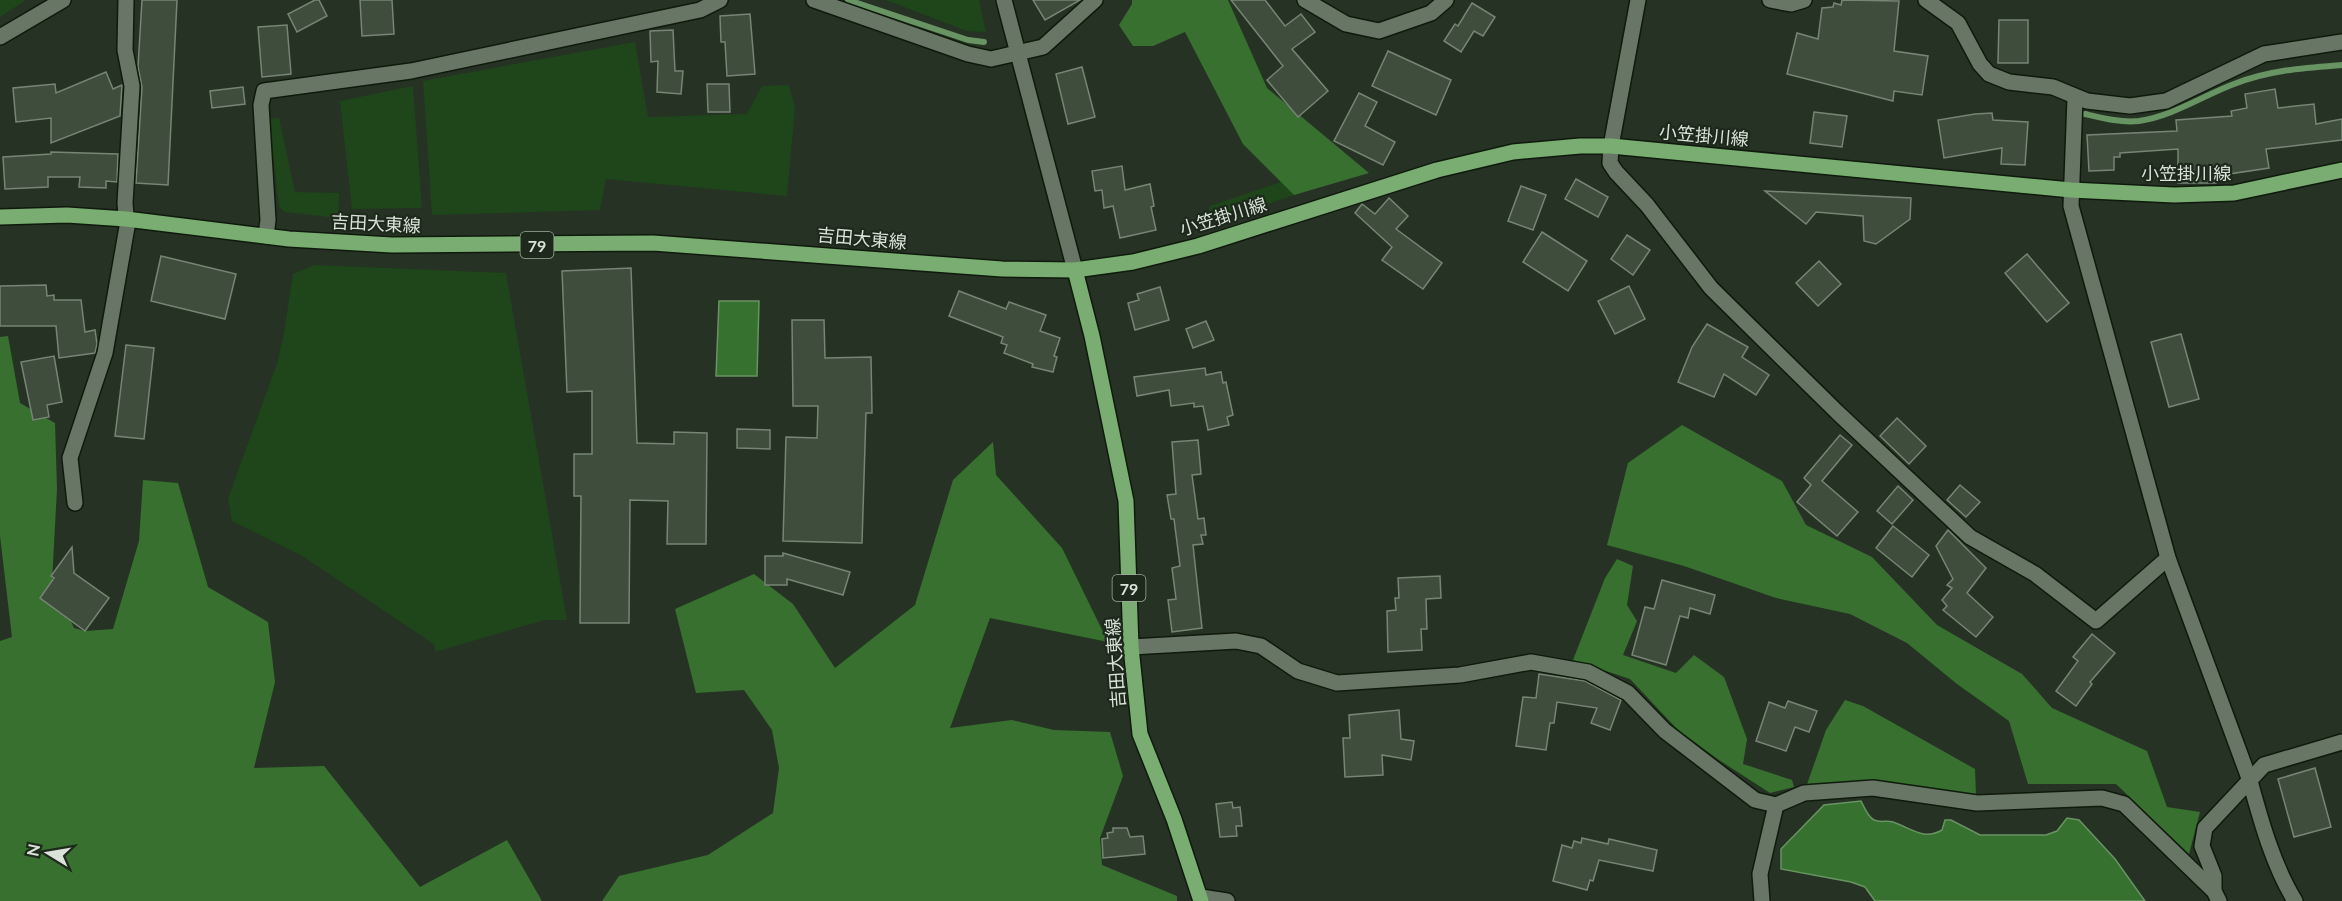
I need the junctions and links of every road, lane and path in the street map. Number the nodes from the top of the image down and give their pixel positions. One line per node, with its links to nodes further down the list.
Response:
1 (63, 0): 13 (street)
2 (126, 0): 21 (street)
3 (720, 0): 22 (street)
4 (814, 0): 15 (street)
5 (1004, 0): 15 (street)
6 (1095, 0): 15 (street)
7 (1305, 0): 8 (street)
8 (1446, 0)
9 (1638, 0): 17 (street)
10 (1770, 0): 11 (street)
11 (1804, 0)
12 (1926, 0): 16 (street)
13 (0, 37)
14 (2342, 42): 16 (street)
15 (1017, 53): 23 (street)
16 (2075, 98): 19 (street)
17 (1611, 146): 19 (main road, 小笠掛川線); 23 (main road, 小笠掛川線); 25 (street)
18 (2342, 170): 19 (main road, 小笠掛川線)
19 (2071, 190): 25 (street)
20 (0, 217): 21 (main road, 吉田大東線 / 79)
21 (126, 219): 22 (main road, 吉田大東線 / 79); 24 (street)
22 (266, 236): 23 (main road, 吉田大東線 / 79)
23 (1075, 270): 26 (main road, 吉田大東線 / 79)
24 (75, 503)
25 (2168, 558): 28 (street)
26 (1131, 647): 29 (street); 31 (main road, 吉田大東線 / 79)
27 (2342, 742): 28 (street)
28 (2250, 781): 30 (street); 34 (street)
29 (1776, 805): 30 (street); 33 (street)
30 (2216, 896)
31 (1201, 899): 32 (street)
32 (1227, 901)
33 (1762, 901)
34 (2295, 901)

